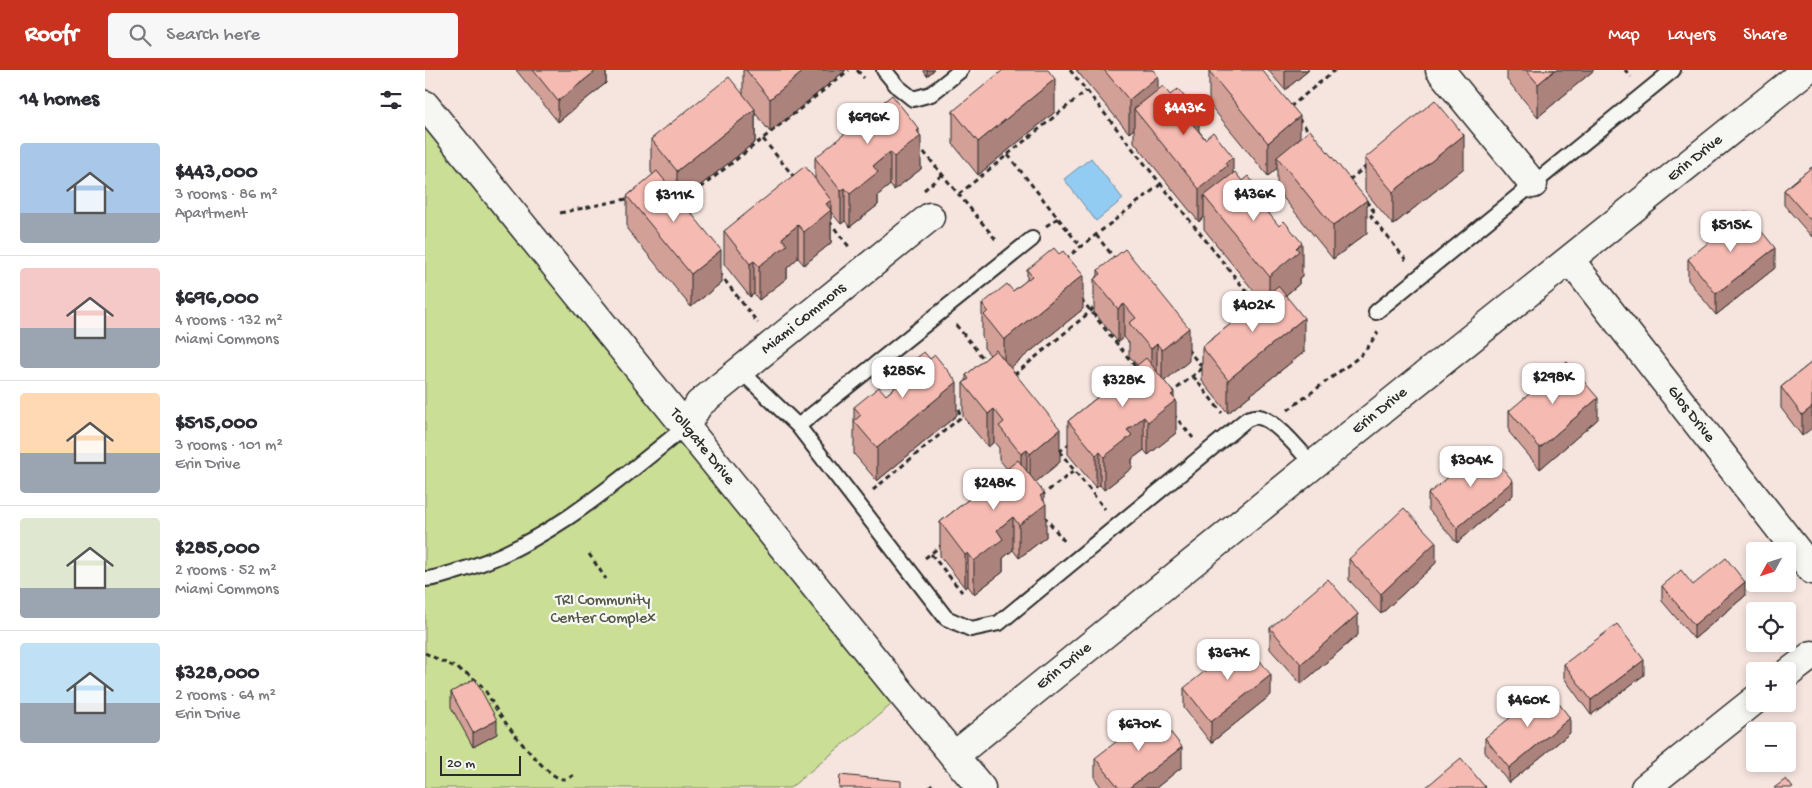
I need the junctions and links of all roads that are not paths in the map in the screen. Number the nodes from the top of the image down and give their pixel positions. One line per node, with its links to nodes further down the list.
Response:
1 (884, 70): 2 (lane)
2 (961, 70)
3 (1439, 70): 7 (street)
4 (1673, 70): 7 (lane)
5 (1807, 70): 10 (street, Erin Drive)
6 (425, 105): 14 (street, Tollgate Drive)
7 (1533, 184): 11 (lane)
8 (930, 216): 12 (street, Miami Commons)
9 (1032, 239): 13 (lane)
10 (1570, 260): 15 (street, Erin Drive); 16 (street, Glos Drive)
11 (1379, 310)
12 (740, 370): 13 (lane); 14 (street, Miami Commons)
13 (798, 426): 15 (lane)
14 (685, 427): 17 (lane); 21 (street, Tollgate Drive)
15 (1313, 465): 21 (street, Erin Drive)
16 (1812, 570)
17 (425, 579)
18 (1812, 655): 19 (street)
19 (1796, 667)
20 (1746, 707): 23 (street)
21 (954, 756): 22 (street, Tollgate Drive)
22 (981, 788)
23 (1645, 788)

